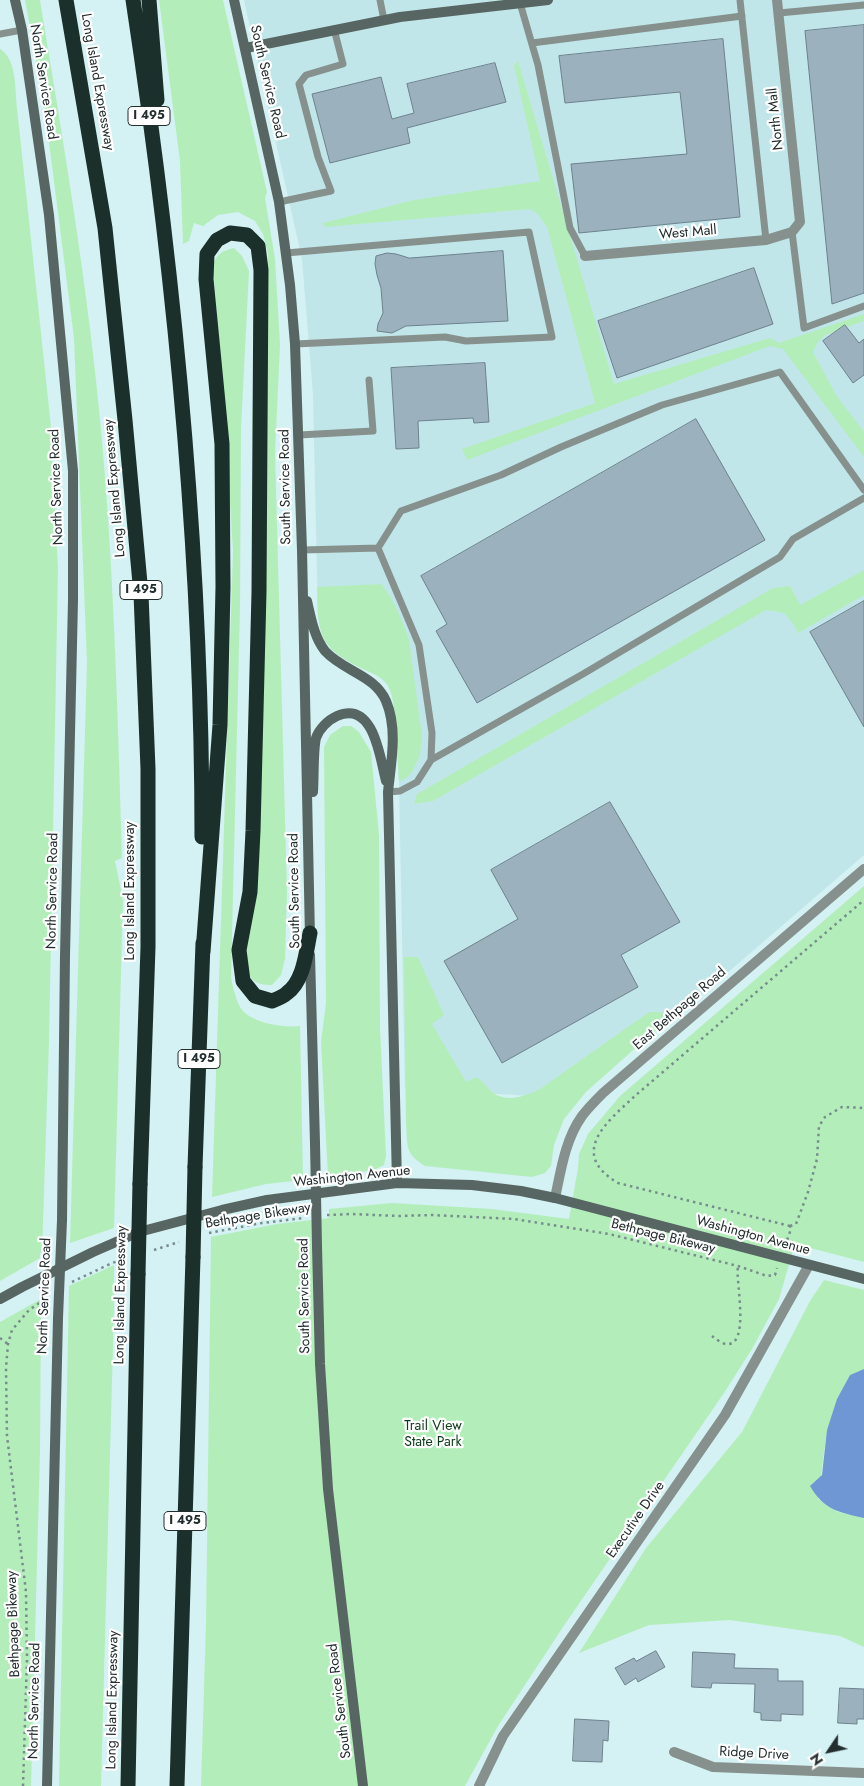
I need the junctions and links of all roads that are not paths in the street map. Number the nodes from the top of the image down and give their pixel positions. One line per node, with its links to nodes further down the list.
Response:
1 (15, 0): 16 (main road, North Service Road)
2 (66, 0): 49 (highway, Long Island Expressway / I 495, bridge)
3 (133, 0): 21 (highway, I 495)
4 (149, 0): 21 (highway)
5 (234, 0): 19 (main road, South Service Road)
6 (380, 0): 14 (lane)
7 (548, 0): 10 (main road)
8 (740, 0): 13 (lane)
9 (777, 0): 12 (street, North Mall)
10 (520, 3): 14 (main road); 18 (lane)
11 (864, 5): 12 (lane)
12 (779, 14): 22 (street, North Mall)
13 (742, 16): 18 (lane); 23 (lane)
14 (384, 20): 15 (main road)
15 (334, 29): 19 (main road); 20 (lane)
16 (22, 30): 17 (lane); 48 (main road, North Service Road, bridge)
17 (0, 34)
18 (532, 43): 25 (lane)
19 (246, 48): 20 (main road, South Service Road)
20 (279, 202): 24 (main road, South Service Road)
21 (165, 232): 40 (highway, I 495)
22 (792, 232): 23 (street, West Mall); 26 (lane)
23 (766, 240): 25 (street, West Mall)
24 (286, 254): 27 (main road, South Service Road); 27 (lane)
25 (585, 256)
26 (864, 306)
27 (295, 344): 29 (main road, South Service Road)
28 (370, 380): 29 (lane)
29 (299, 435): 33 (main road, South Service Road)
30 (864, 490): 32 (lane)
31 (864, 498): 35 (lane)
32 (378, 548): 33 (lane); 35 (lane)
33 (302, 550): 34 (main road, South Service Road)
34 (302, 584): 36 (main road); 37 (main road, South Service Road)
35 (431, 760): 36 (lane)
36 (388, 792): 37 (main road); 41 (main road)
37 (309, 865): 39 (main road, South Service Road)
38 (864, 869): 42 (street, East Bethpage Road)
39 (310, 933): 40 (highway); 51 (main road, South Service Road, bridge)
40 (203, 952): 50 (highway, I 495, bridge)
41 (397, 1183): 42 (main road, Washington Avenue); 45 (main road, Washington Avenue)
42 (556, 1198): 43 (main road, Washington Avenue)
43 (809, 1265): 44 (main road, Washington Avenue); 52 (street, Executive Drive)
44 (864, 1279)
45 (0, 1299)
46 (674, 1752): 47 (street, Ridge Drive)
47 (864, 1773)
48 (47, 1786)
49 (128, 1786)
50 (177, 1786)
51 (363, 1786)
52 (479, 1786)

